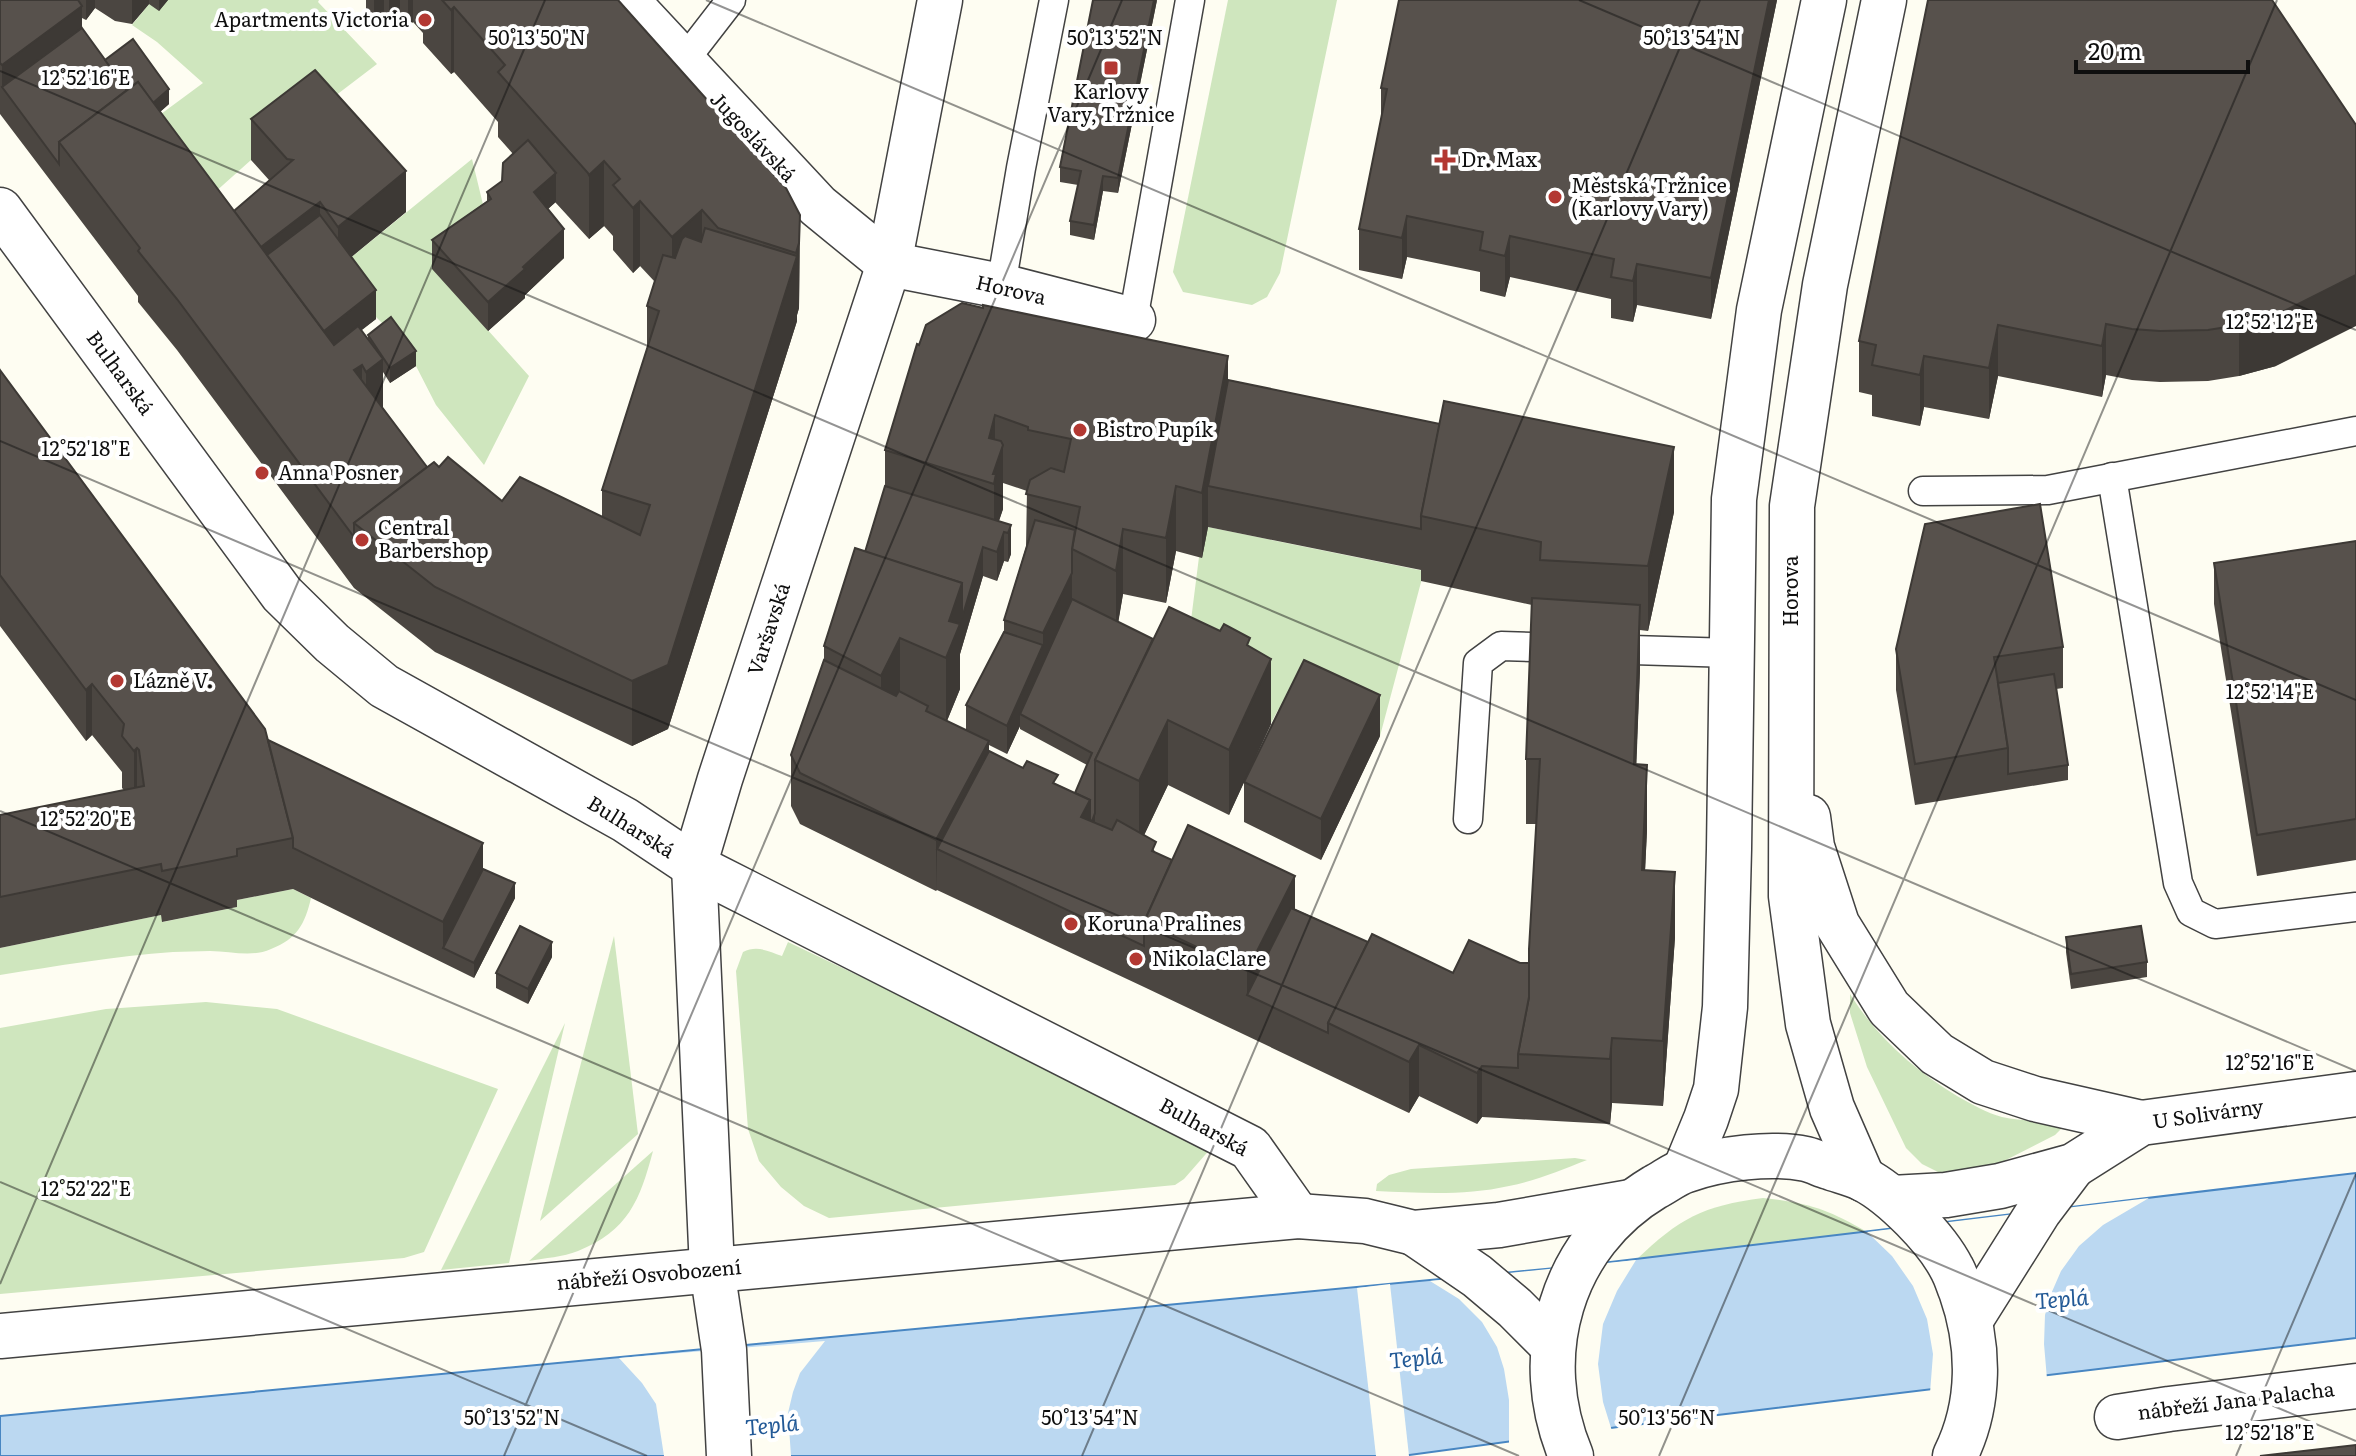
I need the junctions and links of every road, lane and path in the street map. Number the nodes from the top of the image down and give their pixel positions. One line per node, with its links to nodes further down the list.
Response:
1 (731, 0): 8 (lane)
2 (940, 0): 10 (street, Varšavská)
3 (1054, 0): 11 (lane)
4 (1190, 0): 12 (lane)
5 (1824, 0): 16 (street)
6 (1884, 0): 17 (street, Horova)
7 (637, 12): 8 (street, Jugoslávská)
8 (683, 62): 10 (street, Jugoslávská)
9 (0, 210): 19 (street, Bulharská)
10 (889, 264): 11 (street, Horova); 19 (street, Varšavská)
11 (1001, 286): 12 (street, Horova)
12 (1133, 320)
13 (2356, 431): 14 (lane)
14 (2112, 477): 15 (lane); 20 (lane)
15 (1923, 491)
16 (1732, 653): 18 (lane); 24 (street)
17 (1791, 680): 22 (street); 25 (street, Horova)
18 (1468, 819)
19 (694, 866): 27 (street, Bulharská); 29 (street, Varšavská)
20 (2356, 907)
21 (2356, 1094): 22 (street, U Solivárny)
22 (2141, 1123): 23 (street, U Solivárny)
23 (2073, 1166): 25 (street, U Solivárny); 30 (street, U Solivárny)
24 (1685, 1170): 25 (street); 26 (street)
25 (1892, 1201): 30 (street, Horova)
26 (1631, 1202): 28 (street); 32 (street)
27 (1298, 1216): 28 (street); 29 (street, nábřeží Osvobození)
28 (1414, 1233): 32 (street)
29 (712, 1269): 31 (street, nábřeží Osvobození); 35 (street, Varšavská)
30 (1971, 1319): 37 (street, Horova)
31 (0, 1336)
32 (1553, 1346): 36 (street)
33 (2356, 1386): 34 (street, nábřeží Jana Palacha)
34 (2117, 1417)
35 (729, 1456)
36 (1571, 1456)
37 (1955, 1456)

